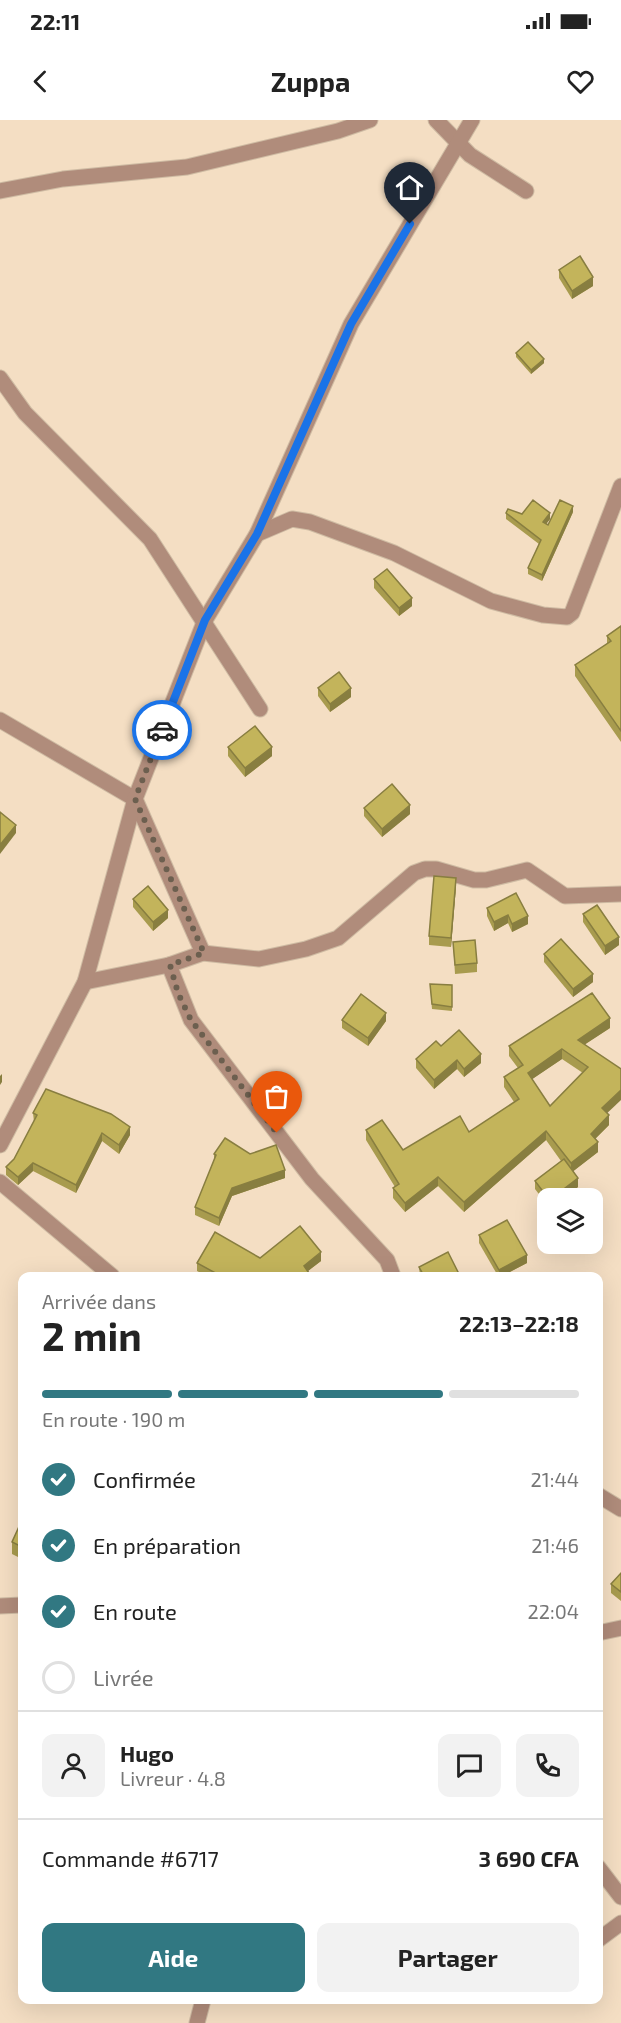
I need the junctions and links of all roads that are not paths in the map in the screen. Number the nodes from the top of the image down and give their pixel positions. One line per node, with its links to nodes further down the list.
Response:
1 (369, 120): 5 (street)
2 (436, 120): 4 (street)
3 (472, 120): 4 (street)
4 (457, 144): 6 (street); 9 (street)
5 (0, 191)
6 (526, 191)
7 (0, 378): 12 (street)
8 (621, 486): 10 (street)
9 (269, 507): 10 (street); 11 (street)
10 (292, 519): 11 (street)
11 (257, 534): 12 (street)
12 (205, 620): 13 (street); 15 (street)
13 (260, 709)
14 (0, 720): 15 (street)
15 (135, 799): 17 (street); 19 (street)
16 (621, 894): 17 (street)
17 (204, 953): 18 (street)
18 (170, 965): 19 (street); 23 (street)
19 (85, 982): 20 (street)
20 (0, 1145)
21 (0, 1182): 22 (street)
22 (107, 1272)
23 (392, 1272)
24 (603, 1498): 25 (street)
25 (621, 1509)
26 (18, 1605): 27 (street)
27 (0, 1606)
28 (621, 1628): 29 (street)
29 (603, 1632)
30 (603, 1874): 31 (street)
31 (621, 1897)
32 (621, 1923): 33 (street)
33 (603, 1936)
34 (202, 2004): 35 (street)
35 (197, 2023)

